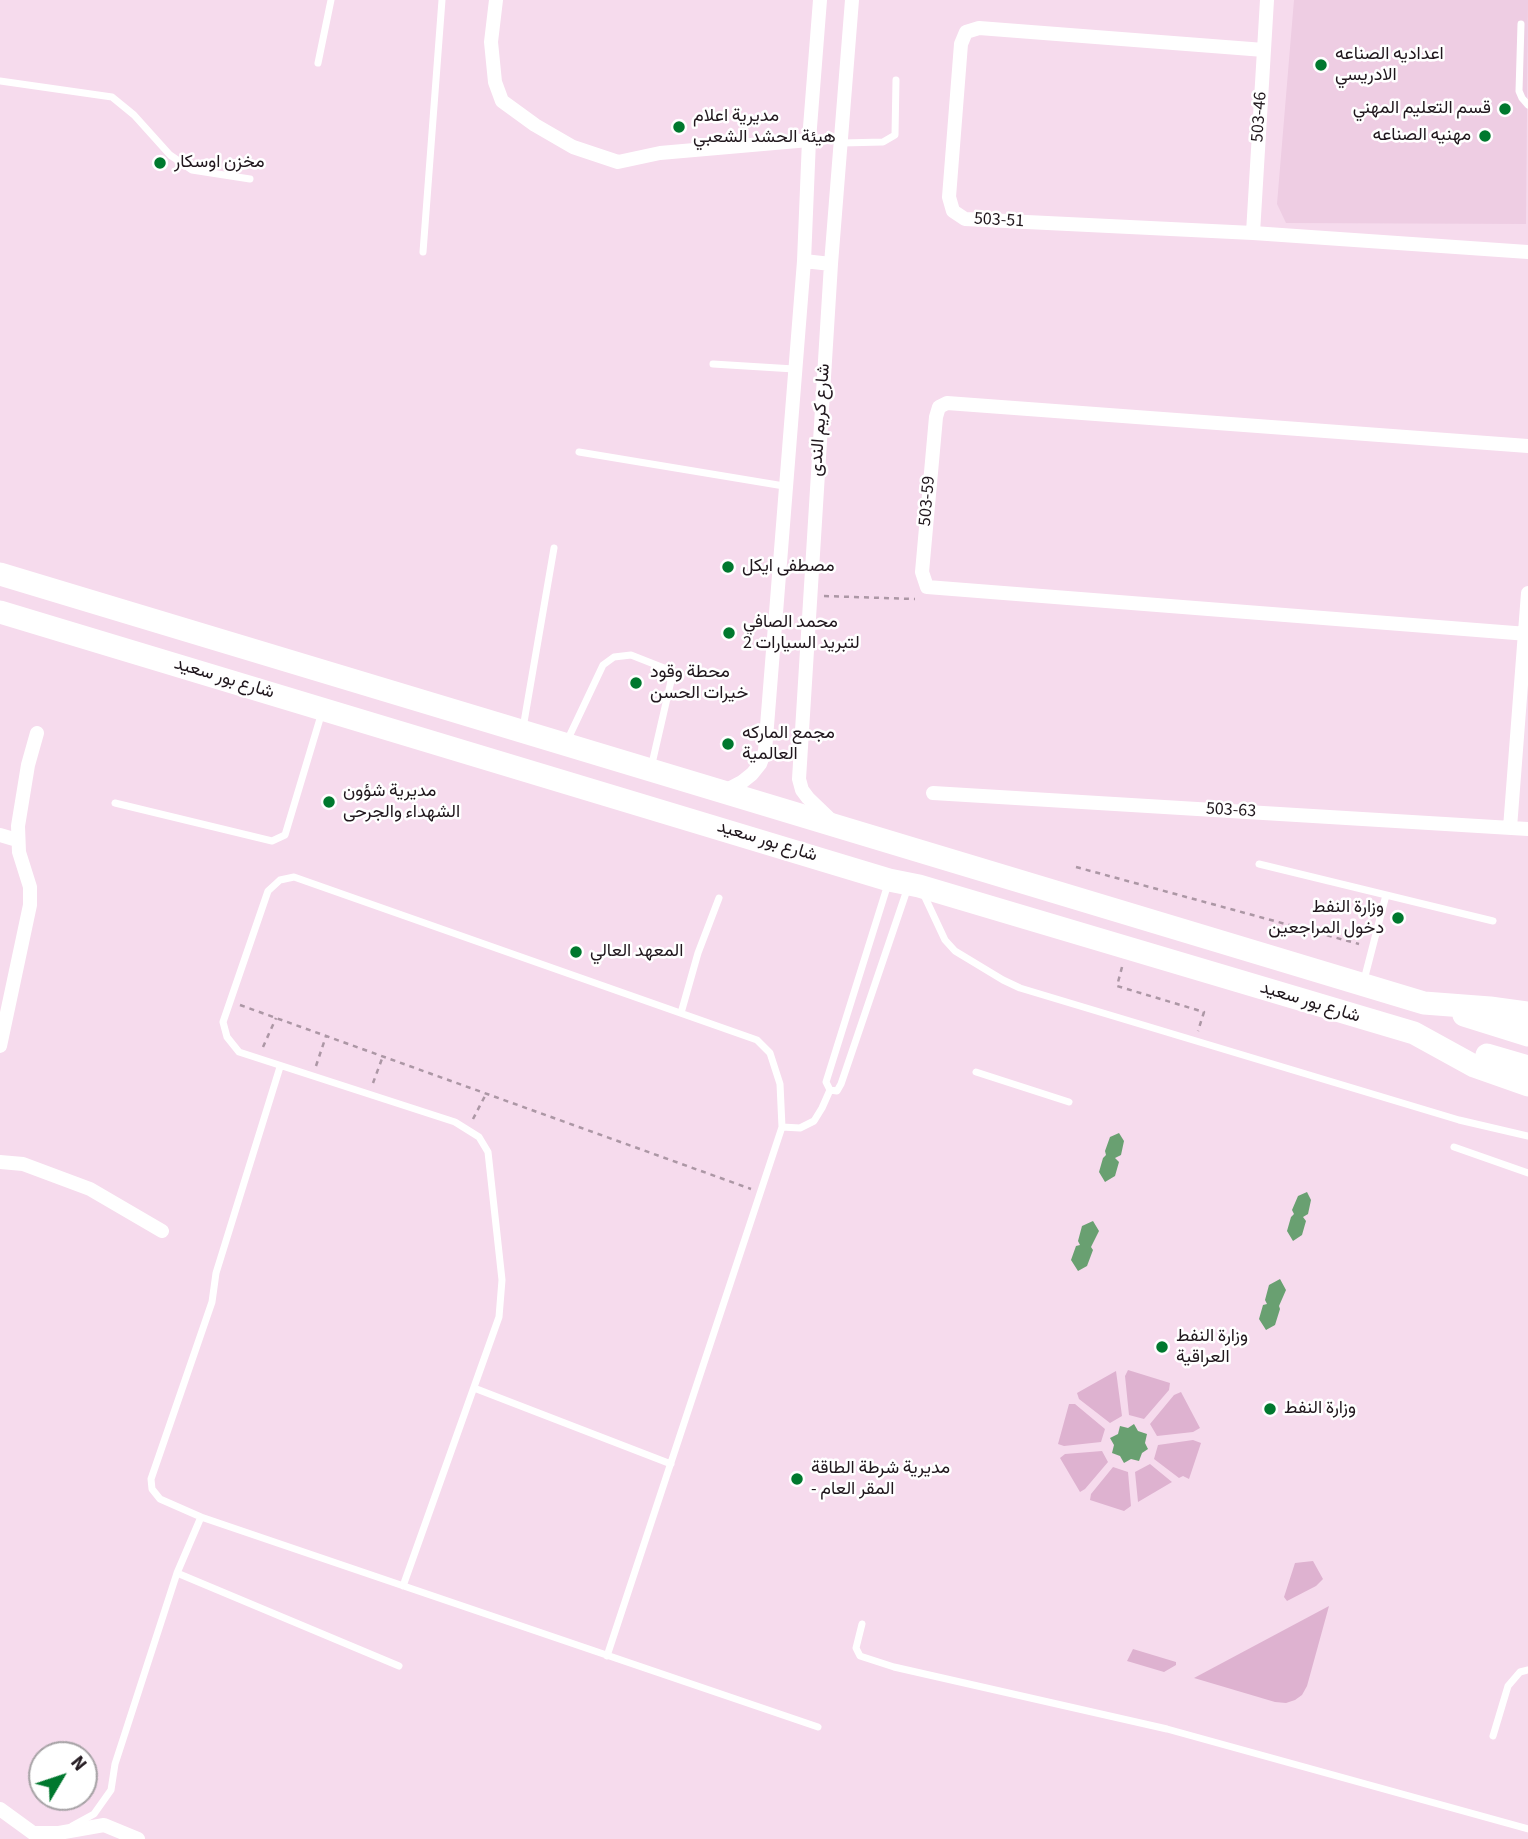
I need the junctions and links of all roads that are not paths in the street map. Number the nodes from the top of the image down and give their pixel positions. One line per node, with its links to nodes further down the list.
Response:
1 (331, 0): 9 (lane)
2 (442, 0): 17 (lane)
3 (496, 0): 13 (street)
4 (820, 0): 13 (street, شارع كريم الندى)
5 (852, 0): 14 (street, شارع كريم الندى)
6 (1268, 0): 8 (street, 503-46)
7 (1521, 24): 12 (lane)
8 (1264, 50): 16 (street, 503-46); 16 (street, 503-51)
9 (318, 63)
10 (896, 80): 14 (lane)
11 (0, 81): 15 (lane)
12 (1528, 105)
13 (809, 140): 19 (street, شارع كريم الندى)
14 (842, 144): 20 (street, شارع كريم الندى)
15 (250, 179)
16 (1253, 233): 18 (street, 503-51)
17 (423, 252)
18 (1528, 252)
19 (804, 261): 20 (street); 22 (street, شارع كريم الندى)
20 (831, 264): 39 (street, شارع كريم الندى)
21 (713, 365): 22 (lane)
22 (794, 369): 25 (street, شارع كريم الندى)
23 (1528, 446): 30 (street, 503-59)
24 (579, 452): 25 (lane)
25 (784, 486): 36 (street, شارع كريم الندى)
26 (554, 548): 32 (lane)
27 (0, 574): 32 (main road, شارع بور سعيد)
28 (1528, 593): 30 (street)
29 (0, 612): 31 (main road, شارع بور سعيد)
30 (1526, 634): 40 (street)
31 (323, 708): 38 (lane); 45 (main road, شارع بور سعيد)
32 (522, 732): 34 (main road, شارع بور سعيد)
33 (37, 733): 43 (street)
34 (565, 745): 35 (main road, شارع بور سعيد); 35 (lane)
35 (651, 771): 36 (main road, شارع بور سعيد)
36 (723, 793): 39 (main road, شارع بور سعيد)
37 (933, 793): 40 (street, 503-63)
38 (115, 803)
39 (837, 826): 51 (main road, شارع بور سعيد)
40 (1510, 828): 41 (street, 503-63)
41 (1528, 829)
42 (0, 835): 43 (street)
43 (17, 840): 57 (street)
44 (1259, 864): 46 (lane)
45 (906, 883): 49 (lane); 50 (lane); 55 (main road, شارع بور سعيد); 65 (lane)
46 (1385, 895): 48 (lane); 51 (lane)
47 (719, 898): 53 (lane)
48 (1493, 921)
49 (877, 924): 50 (lane); 62 (lane)
50 (894, 929): 62 (lane)
51 (1363, 984): 52 (main road, شارع بور سعيد)
52 (1424, 1003): 54 (main road, شارع بور سعيد); 56 (main road)
53 (681, 1013): 58 (lane); 64 (lane)
54 (1528, 1013)
55 (1413, 1033): 59 (main road); 61 (main road, شارع بور سعيد)
56 (1528, 1035)
57 (0, 1046)
58 (280, 1067): 70 (lane); 72 (lane)
59 (1528, 1067)
60 (976, 1072): 63 (lane)
61 (1528, 1085)
62 (830, 1090): 64 (lane)
63 (1069, 1102)
64 (782, 1128): 71 (lane)
65 (1528, 1136)
66 (1454, 1147): 68 (lane)
67 (0, 1162): 69 (street)
68 (1528, 1173)
69 (162, 1231)
70 (474, 1388): 71 (lane); 74 (lane)
71 (671, 1464): 76 (lane)
72 (201, 1517): 73 (lane); 74 (lane)
73 (177, 1573): 77 (lane); 83 (lane)
74 (403, 1586): 76 (lane)
75 (862, 1624): 82 (lane)
76 (607, 1656): 79 (lane)
77 (399, 1666)
78 (1528, 1670): 80 (lane)
79 (818, 1727)
80 (1493, 1737)
81 (0, 1809): 83 (street)
82 (1528, 1829)
83 (58, 1836): 84 (street)
84 (138, 1839)

